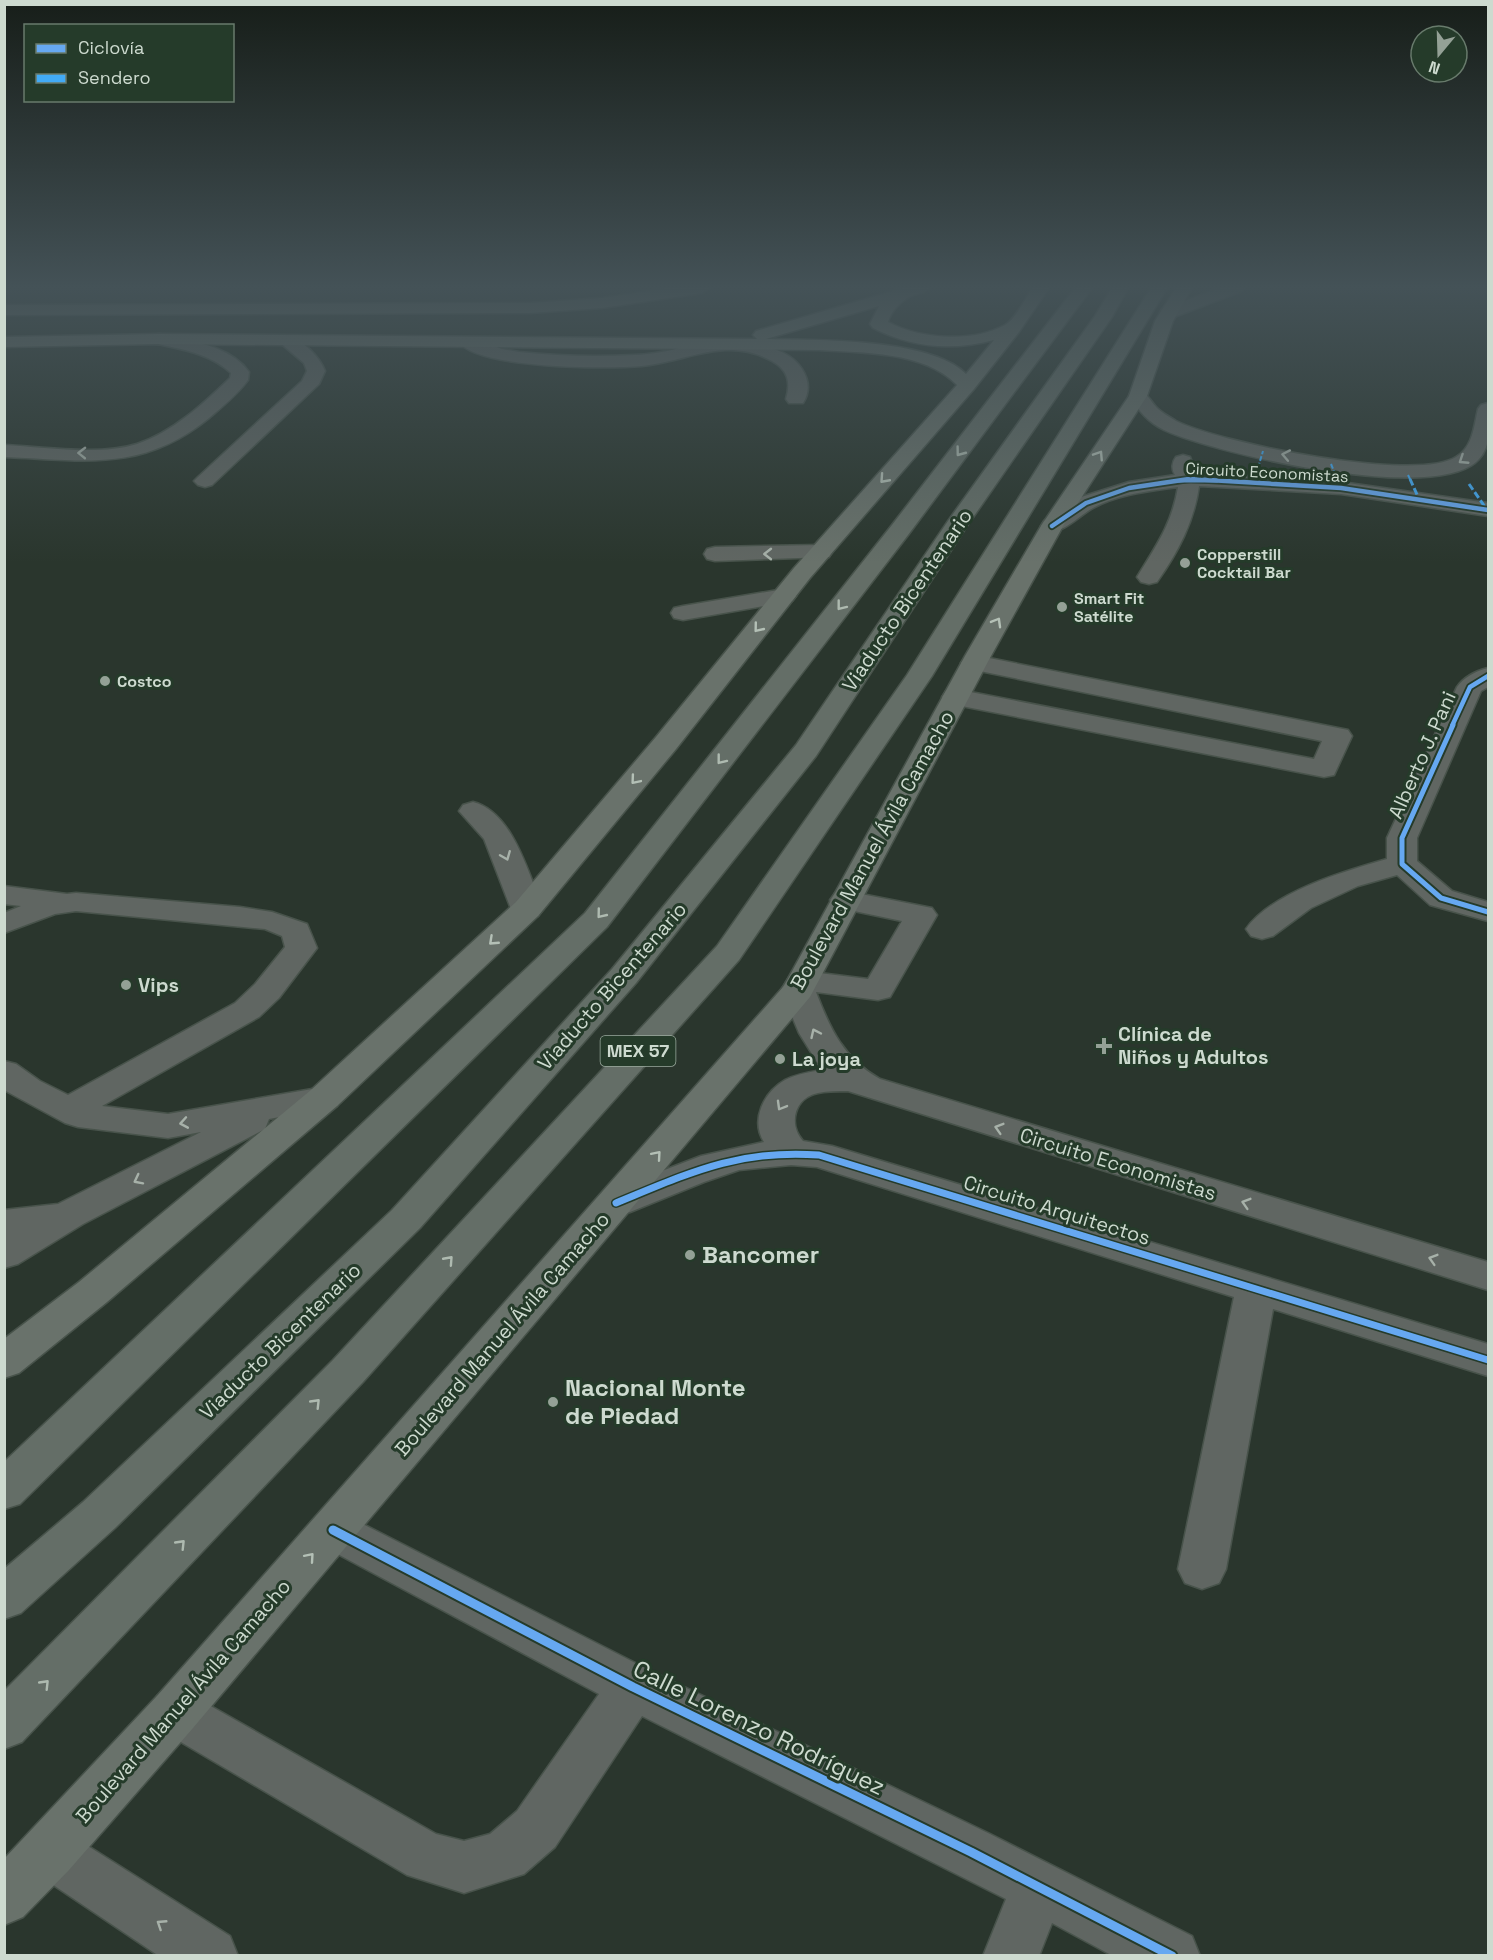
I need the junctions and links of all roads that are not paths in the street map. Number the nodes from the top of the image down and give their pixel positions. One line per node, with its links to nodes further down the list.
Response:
1 (239, 379): 15 (street, one-way to 15)
2 (312, 379): 18 (street)
3 (800, 379): 12 (street)
4 (962, 379): 10 (main road)
5 (971, 379): 10 (main road)
6 (1014, 379): 55 (highway, one-way to 55)
7 (1059, 379): 58 (highway, Viaducto Bicentenario)
8 (1115, 379): 61 (highway, MEX 57, one-way to 8)
9 (1143, 379): 11 (main road, Boulevard Manuel Ávila Camacho)
10 (967, 385): 23 (main road, one-way to 23)
11 (1138, 396): 14 (street); 21 (main road, Boulevard Manuel Ávila Camacho, one-way to 11)
12 (796, 399)
13 (1488, 410): 16 (street, one-way to 16)
14 (1223, 442): 16 (street, one-way to 14); 17 (street)
15 (4, 451)
16 (1387, 472): 19 (street)
17 (1190, 479): 20 (street, Circuito Economistas); 21 (street, Circuito Economistas); 24 (street)
18 (205, 481)
19 (1488, 487)
20 (1488, 510)
21 (1052, 526): 28 (main road, Boulevard Manuel Ávila Camacho, one-way to 21)
22 (715, 554): 23 (street, one-way to 22)
23 (811, 562): 25 (street); 26 (main road)
24 (1149, 577)
25 (711, 586)
26 (784, 596): 27 (street); 36 (main road, one-way to 36)
27 (683, 613)
28 (974, 663): 30 (main road, Boulevard Manuel Ávila Camacho); 30 (street)
29 (1488, 676): 32 (street, Alberto J. Pani)
30 (955, 697): 34 (main road, Boulevard Manuel Ávila Camacho)
31 (473, 811): 36 (street, one-way to 36)
32 (1402, 864): 37 (street); 39 (street)
33 (4, 895): 35 (street)
34 (846, 900): 40 (main road, Boulevard Manuel Ávila Camacho); 40 (street)
35 (76, 902): 38 (street); 45 (street)
36 (527, 909): 43 (main road, one-way to 43)
37 (1488, 912)
38 (4, 924)
39 (1262, 930)
40 (801, 985): 42 (street, Circuito Economistas, one-way to 40); 47 (main road, Boulevard Manuel Ávila Camacho, one-way to 40)
41 (4, 1072): 45 (street)
42 (850, 1080): 46 (street, one-way to 46); 51 (street, Circuito Economistas, one-way to 42)
43 (324, 1098): 44 (street); 54 (main road)
44 (283, 1105): 45 (street, one-way to 45); 48 (street, one-way to 48)
45 (68, 1110)
46 (791, 1151): 47 (street, Circuito Arquitectos); 52 (street, Circuito Arquitectos)
47 (616, 1203): 56 (main road, Boulevard Manuel Ávila Camacho)
48 (69, 1215): 49 (street); 50 (street)
49 (4, 1224)
50 (4, 1254)
51 (1488, 1276)
52 (1256, 1287): 53 (street, Circuito Arquitectos); 57 (street)
53 (1488, 1360)
54 (4, 1362)
55 (4, 1491)
56 (333, 1530): 59 (street, Calle Lorenzo Rodríguez); 60 (main road, Boulevard Manuel Ávila Camacho, one-way to 56)
57 (1202, 1569)
58 (4, 1599)
59 (633, 1687): 60 (street); 63 (street, Calle Lorenzo Rodríguez)
60 (176, 1712): 62 (main road, Boulevard Manuel Ávila Camacho)
61 (4, 1726)
62 (50, 1852): 64 (main road, Boulevard Manuel Ávila Camacho); 65 (street, one-way to 62)
63 (1038, 1886): 66 (street); 67 (street, Calle Lorenzo Rodríguez)
64 (4, 1898)
65 (210, 1956)
66 (1011, 1956)
67 (1172, 1956)

